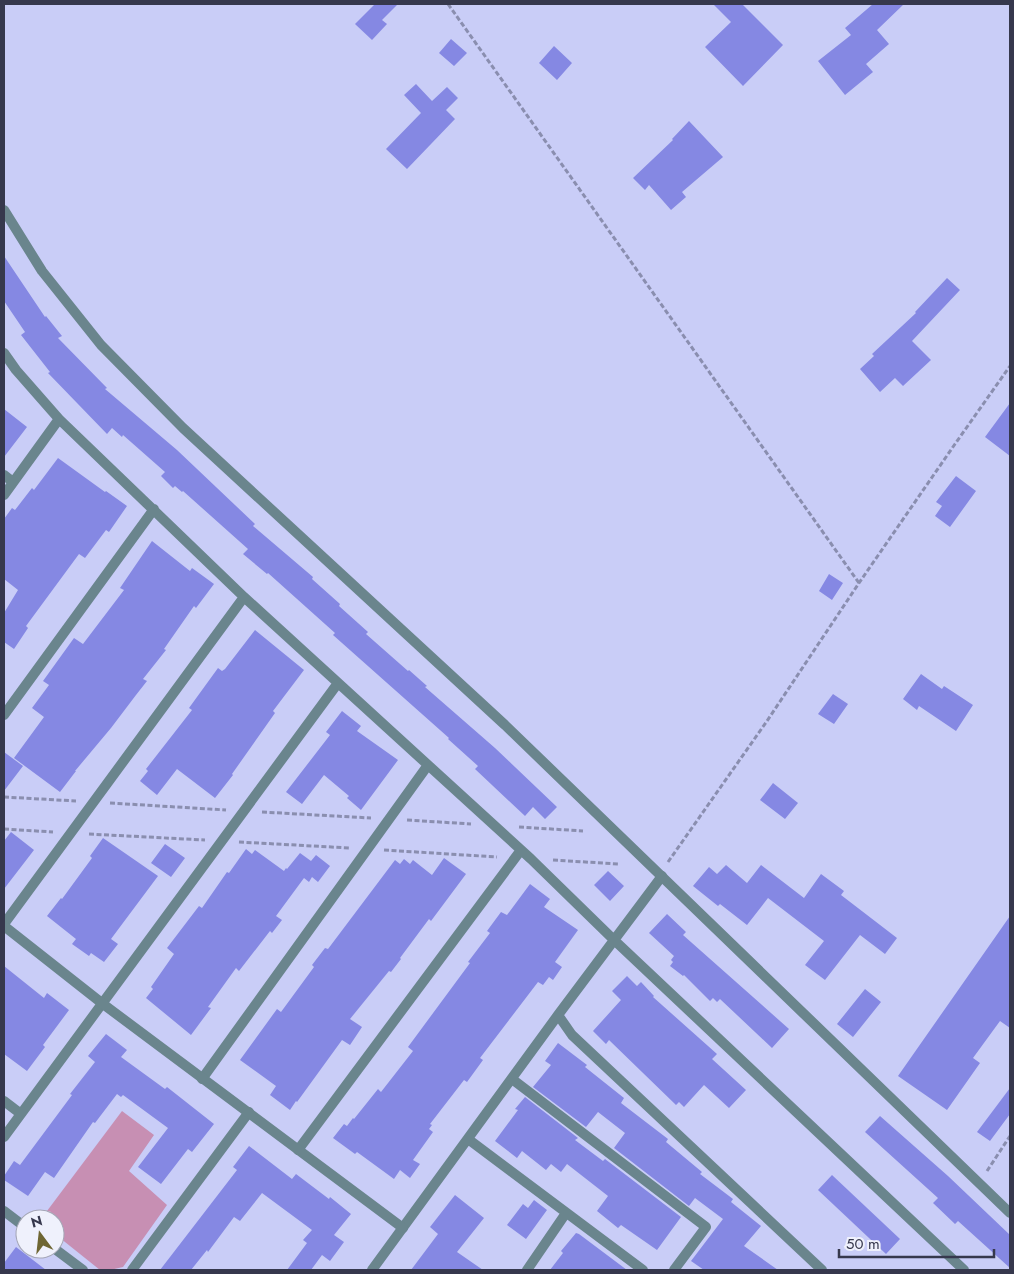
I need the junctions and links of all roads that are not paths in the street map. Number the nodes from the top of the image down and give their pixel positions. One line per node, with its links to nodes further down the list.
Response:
1 (4, 210): 13 (street)
2 (4, 353): 3 (street)
3 (59, 419): 5 (street); 7 (street)
4 (4, 475): 5 (street)
5 (13, 482): 6 (street)
6 (4, 496)
7 (154, 509): 8 (street); 10 (street)
8 (244, 597): 9 (street); 14 (street)
9 (338, 683): 11 (street); 16 (street)
10 (4, 715)
11 (428, 765): 12 (street); 18 (street)
12 (518, 854): 15 (street); 25 (street)
13 (662, 876): 15 (street); 28 (street)
14 (4, 925): 16 (street)
15 (613, 940): 17 (street); 39 (street)
16 (103, 1004): 18 (street); 22 (street)
17 (558, 1015): 19 (street); 38 (street)
18 (202, 1078): 21 (street)
19 (512, 1079): 24 (street); 37 (street)
20 (4, 1101): 22 (street)
21 (249, 1112): 25 (street); 33 (street)
22 (21, 1114): 23 (street)
23 (4, 1137)
24 (468, 1139): 27 (street); 30 (street)
25 (298, 1150): 30 (street)
26 (4, 1211): 29 (street)
27 (566, 1213): 35 (street); 36 (street)
28 (1010, 1213)
29 (15, 1219)
30 (403, 1228): 34 (street)
31 (65, 1256): 32 (street)
32 (83, 1270)
33 (132, 1270)
34 (372, 1270)
35 (527, 1270)
36 (643, 1270)
37 (674, 1270)
38 (822, 1270)
39 (962, 1270)

